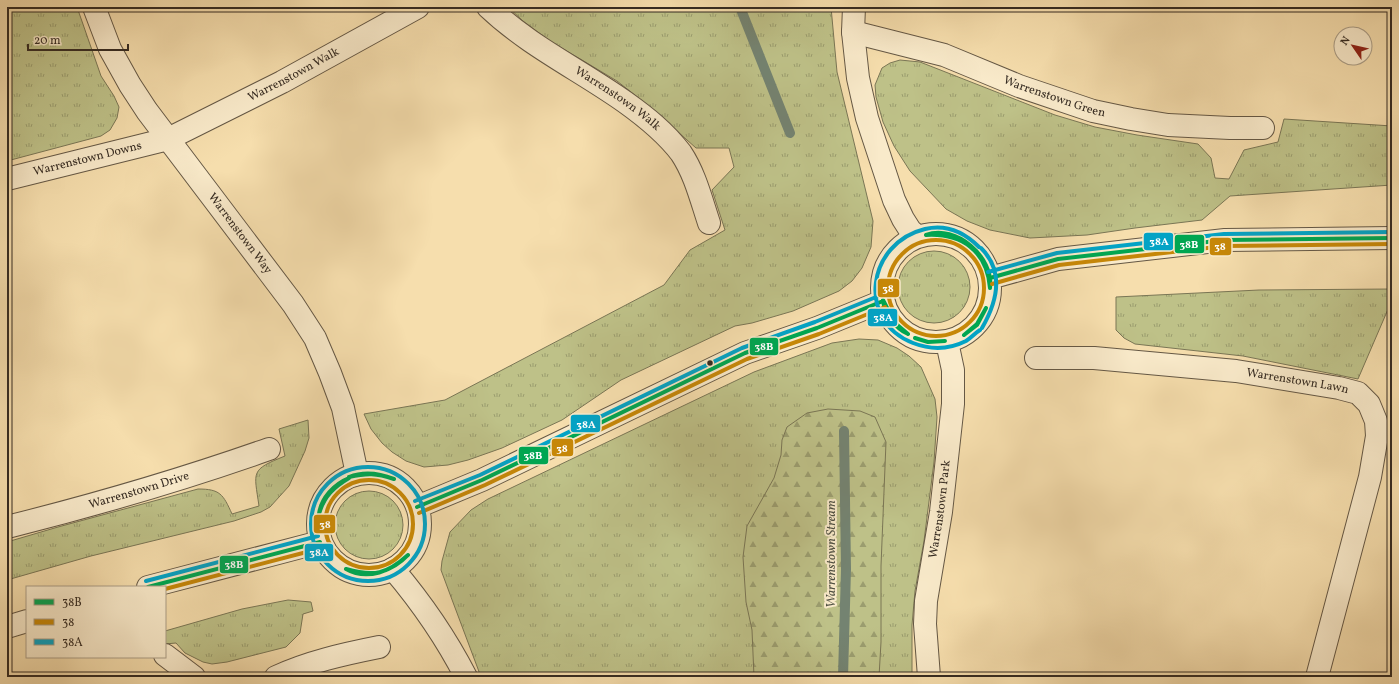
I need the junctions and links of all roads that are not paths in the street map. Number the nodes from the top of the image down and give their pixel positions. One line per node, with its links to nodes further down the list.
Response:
1 (94, 7): 7 (street, Warrenstown Way)
2 (418, 7): 7 (street, Warrenstown Walk)
3 (488, 7): 9 (street, Warrenstown Walk)
4 (854, 7): 5 (street)
5 (853, 32): 6 (street, Warrenstown Green); 10 (street)
6 (1263, 128)
7 (168, 139): 8 (street, Warrenstown Downs); 17 (street, Warrenstown Way)
8 (7, 179)
9 (709, 223)
10 (917, 236): 12 (street); 13 (street)
11 (1392, 238): 12 (street)
12 (990, 278): 14 (street)
13 (883, 301): 14 (street); 18 (street)
14 (948, 342): 30 (street, Warrenstown Park)
15 (1036, 358): 31 (street, Warrenstown Lawn)
16 (270, 449): 19 (street, Warrenstown Drive)
17 (357, 474): 18 (street); 20 (street)
18 (417, 507): 21 (street)
19 (7, 527)
20 (320, 542): 21 (street); 22 (street)
21 (392, 569): 29 (street)
22 (152, 586)
23 (26, 621): 24 (street)
24 (7, 627)
25 (379, 647): 28 (street)
26 (166, 656): 27 (street)
27 (194, 677)
28 (276, 677)
29 (466, 677)
30 (930, 677)
31 (1317, 677)

